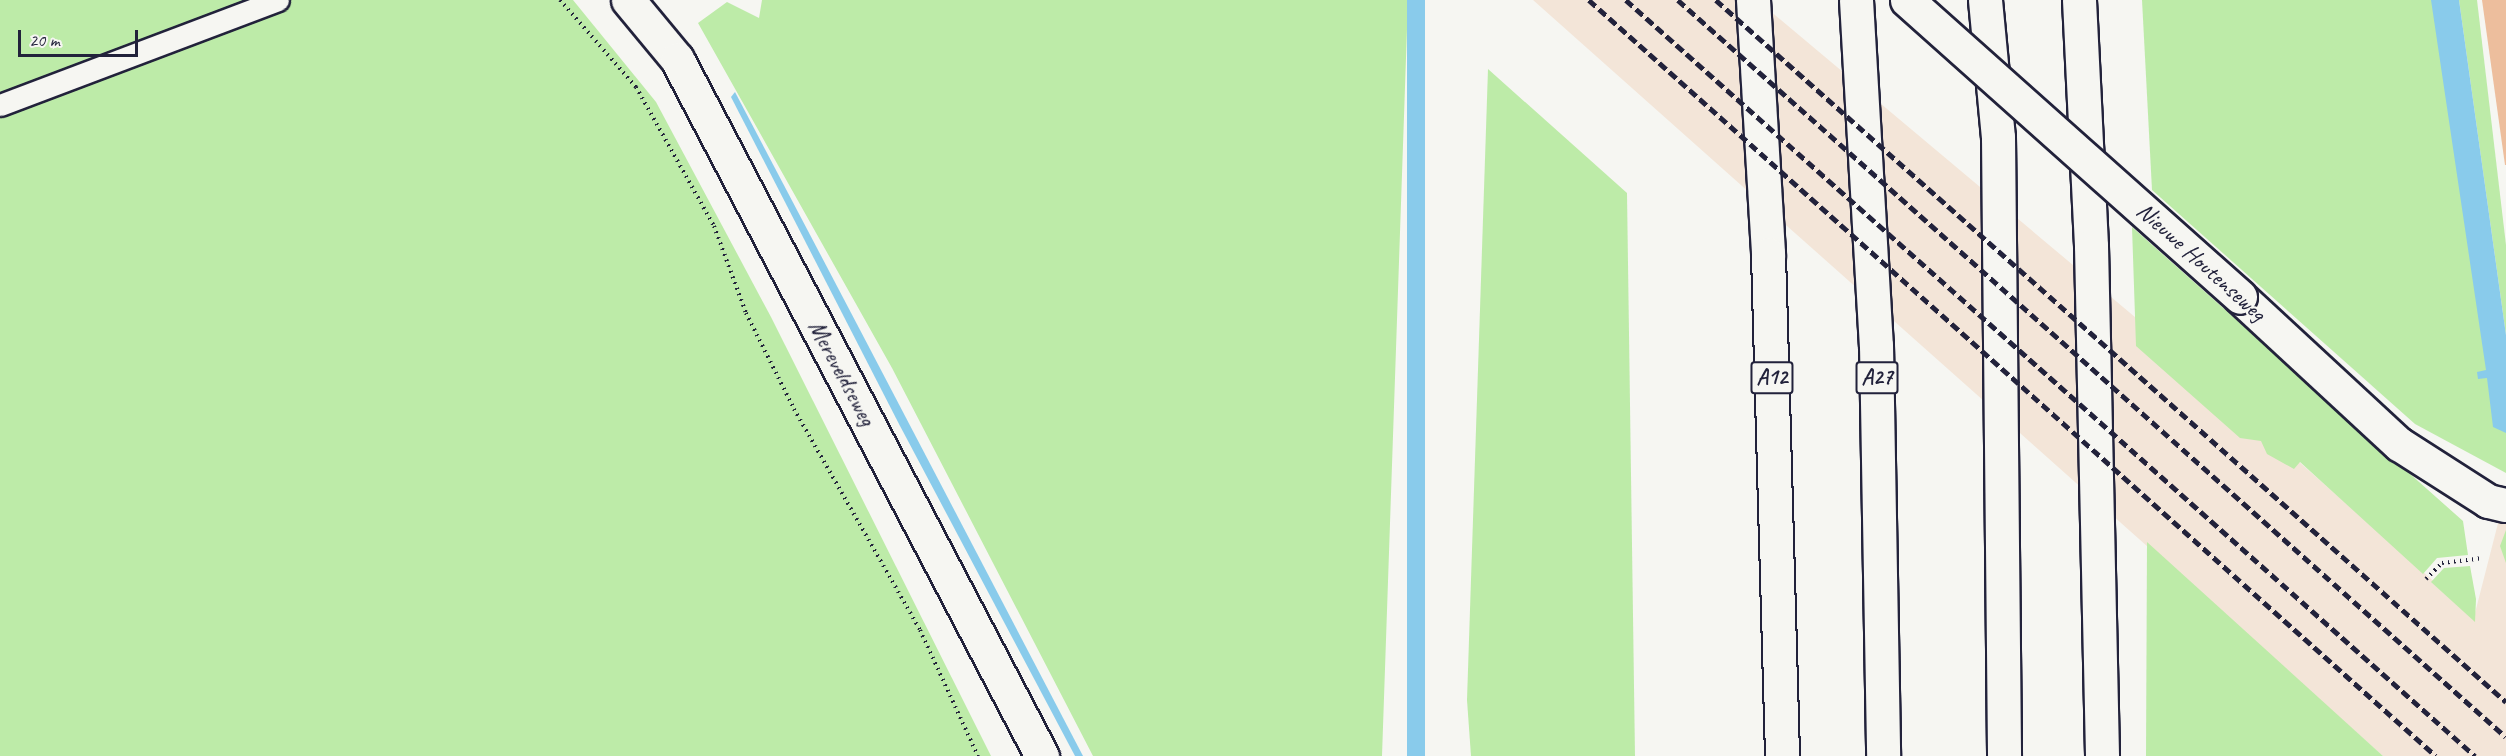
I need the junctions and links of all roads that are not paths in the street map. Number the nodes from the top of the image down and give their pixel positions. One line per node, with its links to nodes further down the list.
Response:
1 (278, 0): 8 (lane)
2 (628, 0): 10 (main road, Mereveldseweg)
3 (1753, 0): 11 (main road, A12)
4 (1856, 0): 12 (main road, A27)
5 (1907, 0): 9 (main road, Nieuwe Houtenseweg, bridge)
6 (1986, 0): 13 (main road)
7 (2079, 0): 14 (main road)
8 (0, 105)
9 (2506, 505)
10 (1042, 756)
11 (1782, 756)
12 (1883, 756)
13 (2004, 756)
14 (2102, 756)

